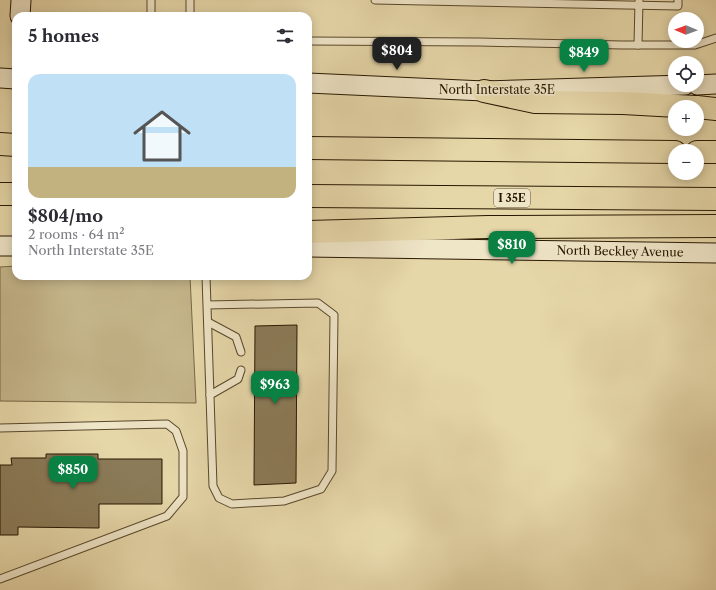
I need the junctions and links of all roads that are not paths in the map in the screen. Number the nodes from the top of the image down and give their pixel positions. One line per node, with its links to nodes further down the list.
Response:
1 (21, 0): 7 (main road)
2 (151, 0): 8 (lane)
3 (190, 0): 9 (lane)
4 (375, 0): 6 (lane)
5 (678, 0): 6 (lane)
6 (639, 2): 12 (lane)
7 (20, 12)
8 (150, 12)
9 (190, 12)
10 (716, 38): 12 (lane)
11 (312, 41): 12 (lane)
12 (638, 45)
13 (0, 78): 14 (main road)
14 (12, 78)
15 (312, 83): 19 (main road, North Interstate 35E)
16 (716, 84): 17 (main road)
17 (704, 85)
18 (668, 86): 19 (main road, North Interstate 35E)
19 (484, 91): 20 (highway)
20 (668, 105)
21 (704, 108): 22 (highway)
22 (716, 109)
23 (0, 144): 24 (highway)
24 (12, 145)
25 (312, 148): 26 (highway)
26 (668, 152)
27 (704, 152): 28 (highway)
28 (716, 152)
29 (0, 194): 30 (highway)
30 (12, 194)
31 (312, 196): 32 (highway, I 35E)
32 (716, 200)
33 (716, 226): 34 (highway)
34 (312, 232)
35 (0, 246): 36 (main road)
36 (12, 246)
37 (312, 247): 38 (main road, North Beckley Avenue)
38 (716, 253)
39 (206, 280): 40 (lane)
40 (207, 305): 41 (lane); 44 (lane)
41 (208, 322): 42 (lane); 44 (lane)
42 (241, 352)
43 (242, 370): 44 (lane)
44 (210, 395)
45 (0, 428): 46 (lane)
46 (0, 578)

